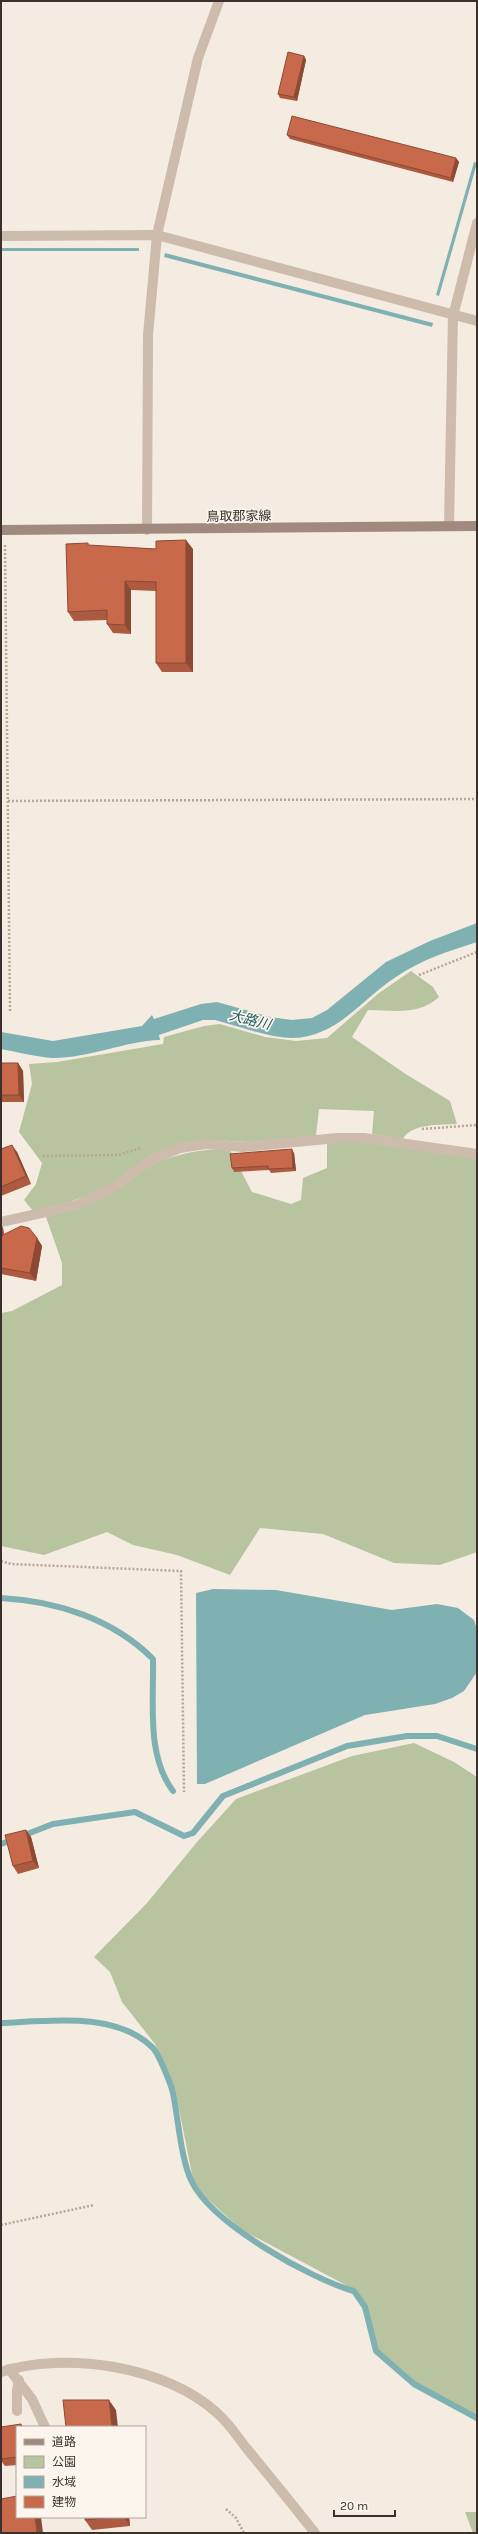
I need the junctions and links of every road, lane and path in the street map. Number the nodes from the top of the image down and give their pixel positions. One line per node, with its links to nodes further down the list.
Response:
1 (219, 1): 3 (street)
2 (477, 223): 5 (street)
3 (157, 235): 4 (street); 5 (street); 10 (street)
4 (1, 236)
5 (453, 316): 6 (street); 7 (street)
6 (477, 321)
7 (449, 526): 8 (main road, 鳥取郡家線); 10 (main road, 鳥取郡家線)
8 (477, 526)
9 (3, 530): 10 (main road, 鳥取郡家線); 12 (path)
10 (147, 530)
11 (477, 800): 12 (path)
12 (8, 801): 15 (path)
13 (477, 952): 14 (path)
14 (419, 975)
15 (10, 1012)
16 (477, 1125): 17 (path)
17 (404, 1143): 18 (street); 19 (street)
18 (477, 1154)
19 (1, 1222)
20 (1, 1561): 21 (path)
21 (184, 1792)
22 (94, 2205): 23 (path)
23 (1, 2225)
24 (5, 2370): 25 (street); 30 (street)
25 (19, 2380): 26 (street); 27 (street)
26 (18, 2411)
27 (46, 2426)
28 (226, 2509): 29 (path)
29 (244, 2533)
30 (315, 2533)

